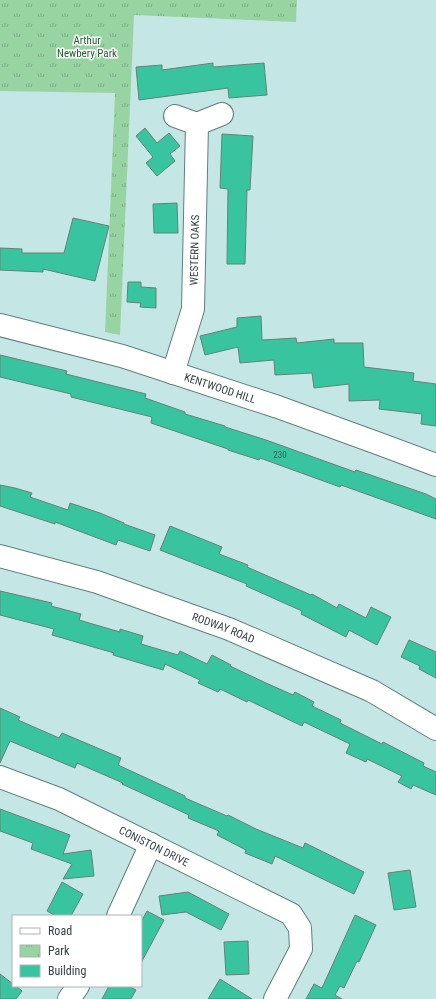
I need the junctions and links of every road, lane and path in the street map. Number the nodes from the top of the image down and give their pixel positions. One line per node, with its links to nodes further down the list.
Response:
1 (222, 114): 3 (street)
2 (174, 116): 3 (street)
3 (197, 124): 5 (street, WESTERN OAKS)
4 (0, 325): 5 (street, KENTWOOD HILL)
5 (173, 373): 6 (street, KENTWOOD HILL)
6 (436, 465)
7 (0, 556): 8 (street, RODWAY ROAD)
8 (436, 729)
9 (0, 777): 10 (street, CONISTON DRIVE)
10 (151, 844): 11 (street); 14 (street, CONISTON DRIVE)
11 (118, 915)
12 (77, 987): 13 (street)
13 (70, 999)
14 (275, 999)

